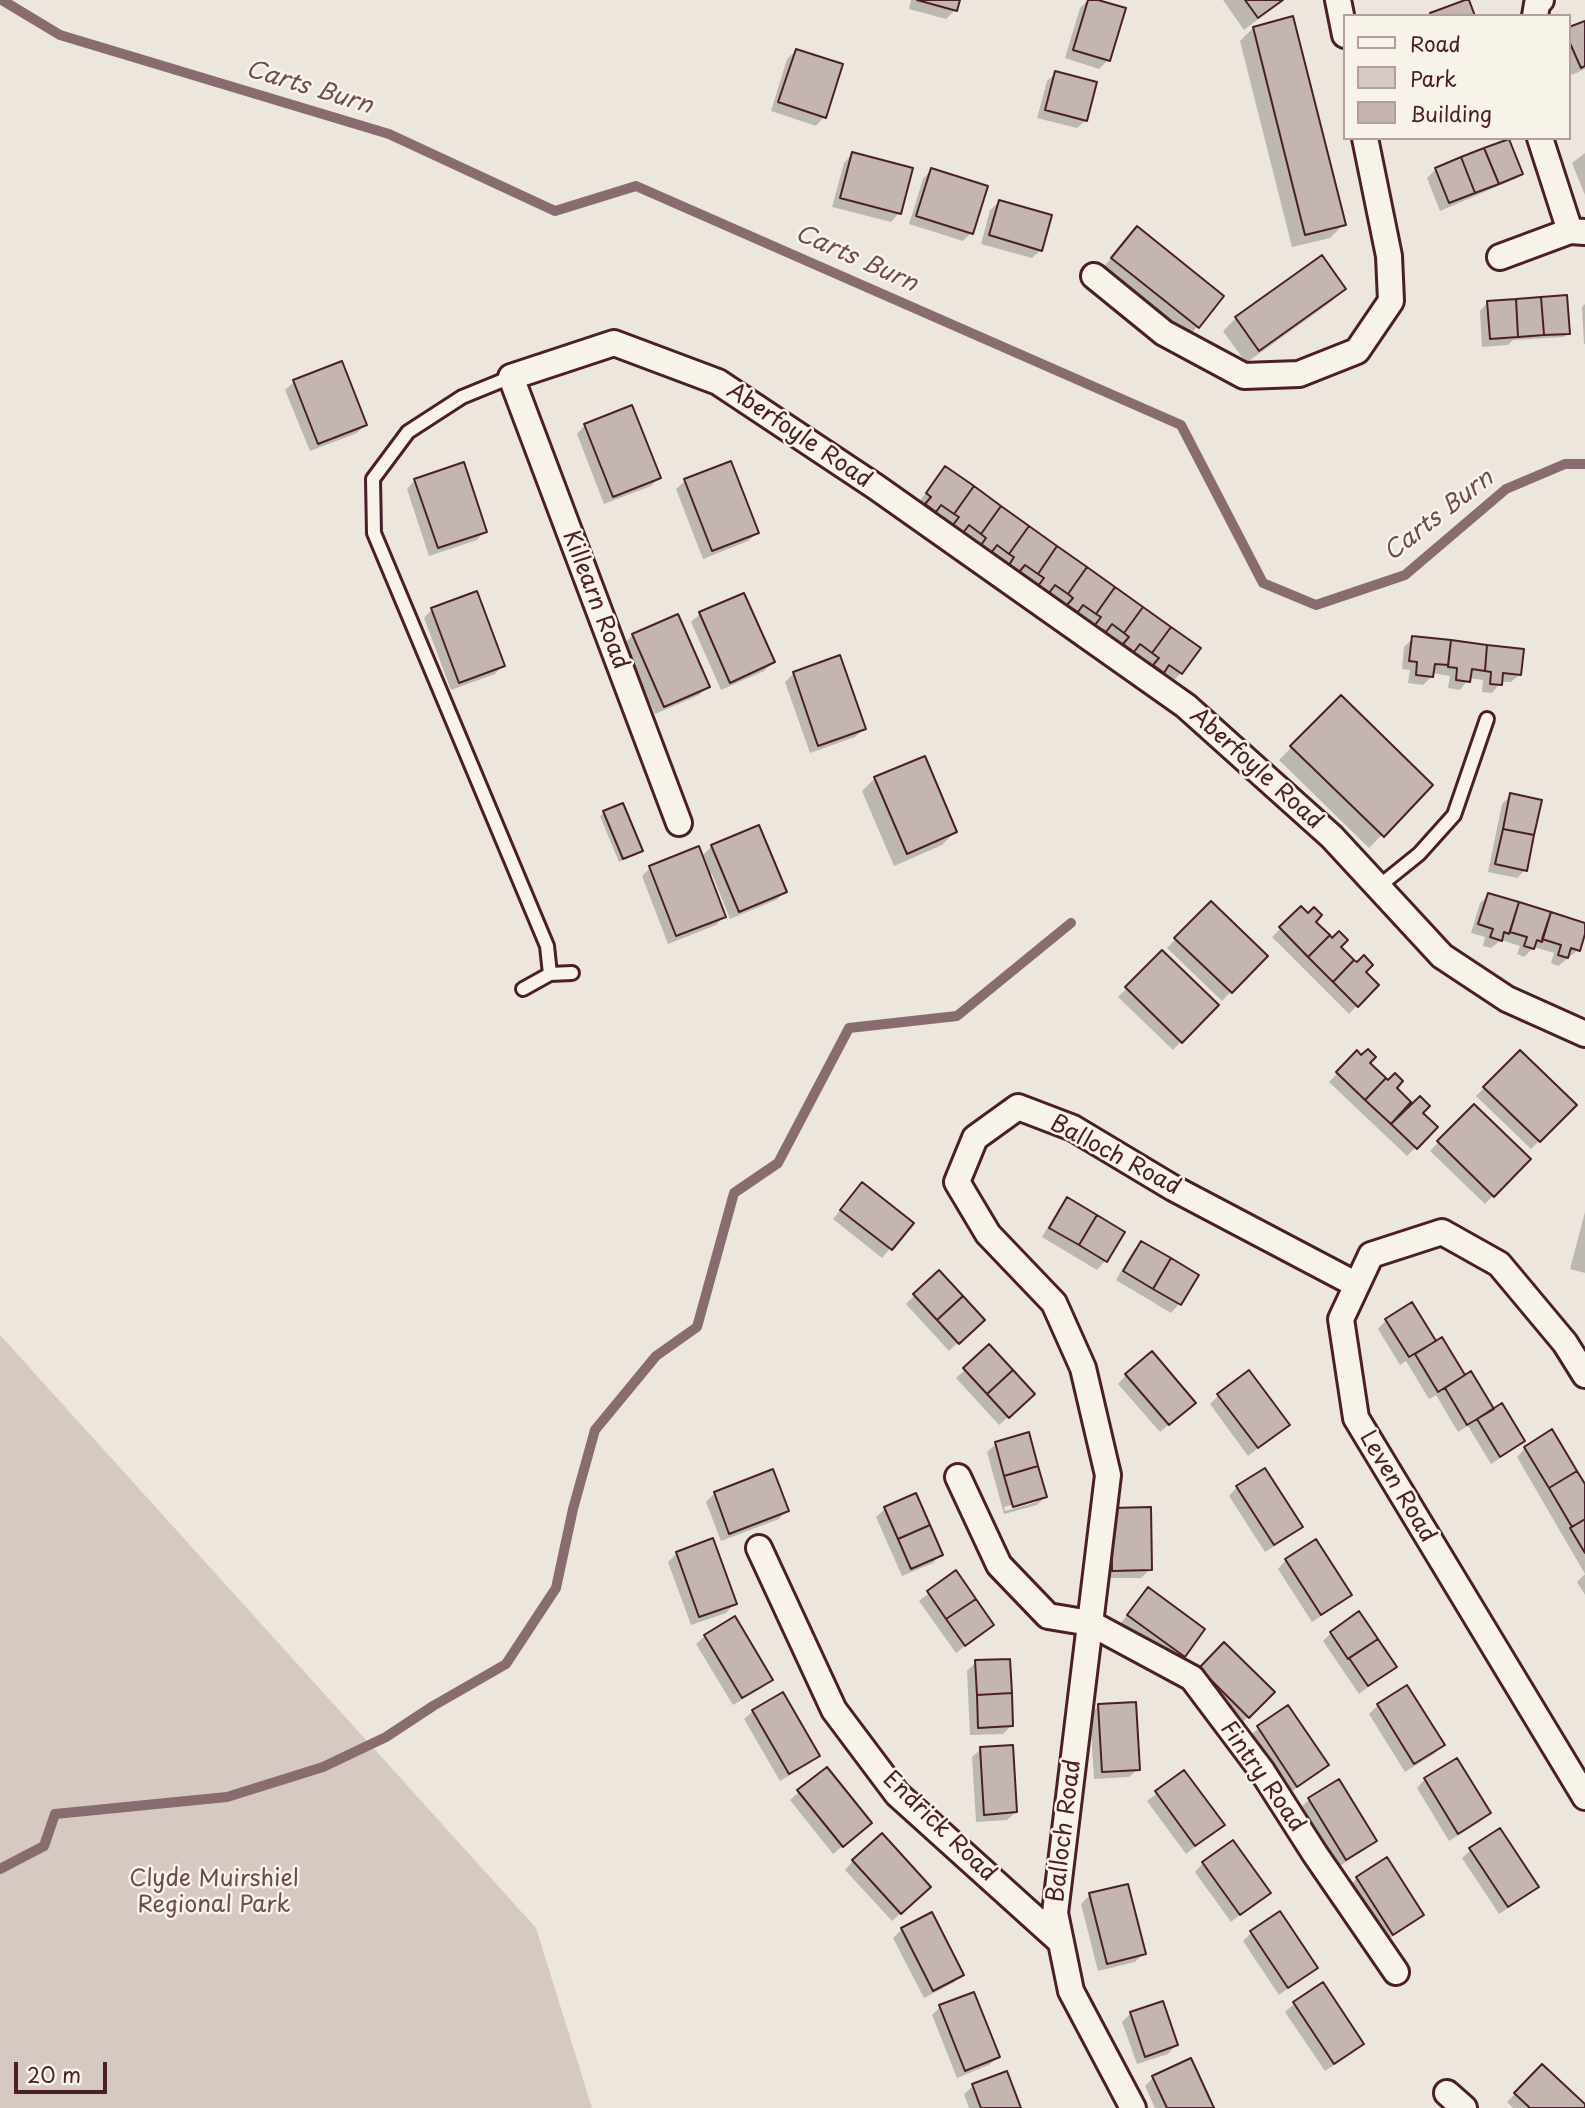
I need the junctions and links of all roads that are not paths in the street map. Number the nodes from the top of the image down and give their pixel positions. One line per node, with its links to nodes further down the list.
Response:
1 (1338, 0): 2 (street)
2 (1344, 30)
3 (1365, 140): 7 (street)
4 (1541, 140): 5 (street)
5 (1578, 232): 6 (street)
6 (1500, 257)
7 (1094, 276)
8 (511, 377): 10 (street, Killearn Road); 11 (street, Aberfoyle Road); 13 (lane, Aberfoyle Road)
9 (1487, 719): 11 (lane)
10 (679, 823)
11 (1378, 887): 15 (street, Aberfoyle Road)
12 (572, 973): 13 (lane)
13 (550, 974): 14 (lane)
14 (523, 989)
15 (1585, 1034)
16 (1357, 1286): 17 (street, Leven Road); 20 (street, Balloch Road); 21 (street, Leven Road)
17 (1585, 1375)
18 (957, 1478): 20 (street)
19 (759, 1548): 22 (street, Endrick Road)
20 (1090, 1623): 22 (street, Balloch Road); 23 (street, Fintry Road)
21 (1585, 1797)
22 (1061, 1942): 24 (street, Balloch Road)
23 (1396, 1972)
24 (1133, 2108)

